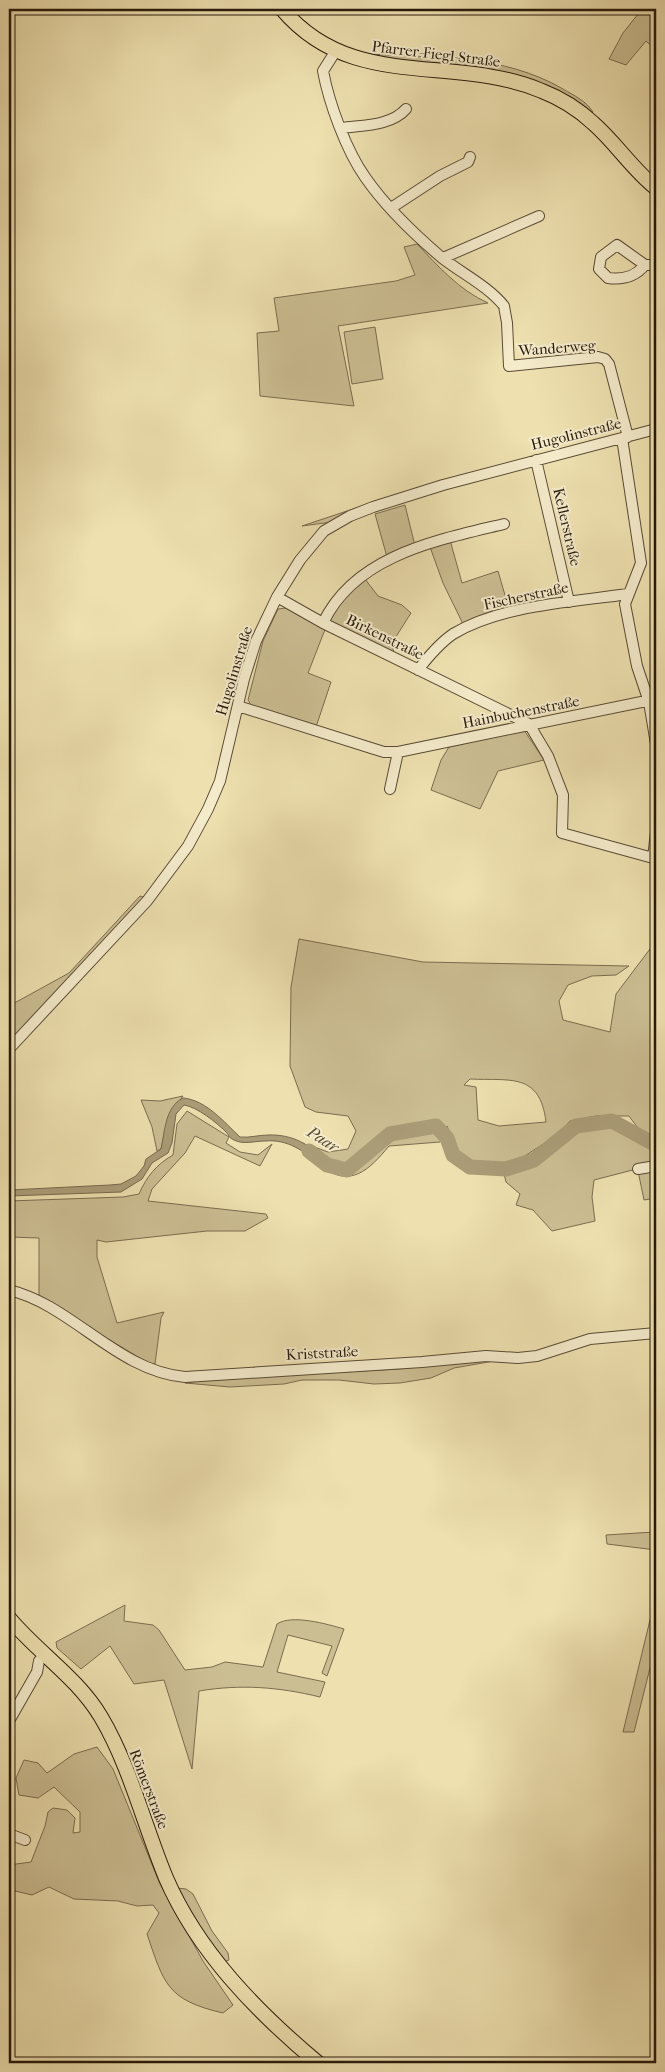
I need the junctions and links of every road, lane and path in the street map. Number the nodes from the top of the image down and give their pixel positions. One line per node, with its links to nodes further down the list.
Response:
1 (282, 9): 2 (main road, Pfarrer-Fiegl-Straße)
2 (335, 52): 4 (street, Wanderweg); 6 (main road, Pfarrer-Fiegl-Straße)
3 (406, 109): 4 (street)
4 (342, 128): 7 (street, Wanderweg)
5 (470, 157): 7 (street)
6 (656, 188)
7 (391, 208): 9 (street, Wanderweg)
8 (539, 216): 9 (street)
9 (443, 258): 13 (street, Wanderweg)
10 (645, 265): 11 (street)
11 (656, 265)
12 (656, 429): 13 (street, Hugolinstraße)
13 (625, 438): 14 (street, Hugolinstraße); 16 (street)
14 (536, 460): 17 (street, Hugolinstraße); 18 (street, Kellerstraße)
15 (504, 524): 19 (street)
16 (628, 594): 18 (street, Fischerstraße); 21 (street)
17 (276, 596): 19 (street, Birkenstraße); 22 (street, Hugolinstraße)
18 (569, 602): 20 (street, Fischerstraße)
19 (323, 623): 20 (street, Birkenstraße)
20 (418, 670): 23 (street, Birkenstraße)
21 (652, 701): 23 (street, Hainbuchenstraße); 24 (street)
22 (238, 706): 25 (street, Hainbuchenstraße); 29 (street, Hugolinstraße)
23 (529, 724): 25 (street, Hainbuchenstraße); 28 (street)
24 (656, 744)
25 (398, 752): 26 (street)
26 (390, 789)
27 (656, 832): 28 (street)
28 (655, 859)
29 (9, 1049)
30 (656, 1166): 31 (street)
31 (638, 1169)
32 (9, 1290): 33 (street, Kriststraße)
33 (656, 1333)
34 (9, 1618): 35 (main road, Römerstraße)
35 (45, 1654): 36 (street); 39 (main road, Römerstraße)
36 (9, 1721)
37 (9, 1834): 38 (street)
38 (25, 1840)
39 (318, 2063)

